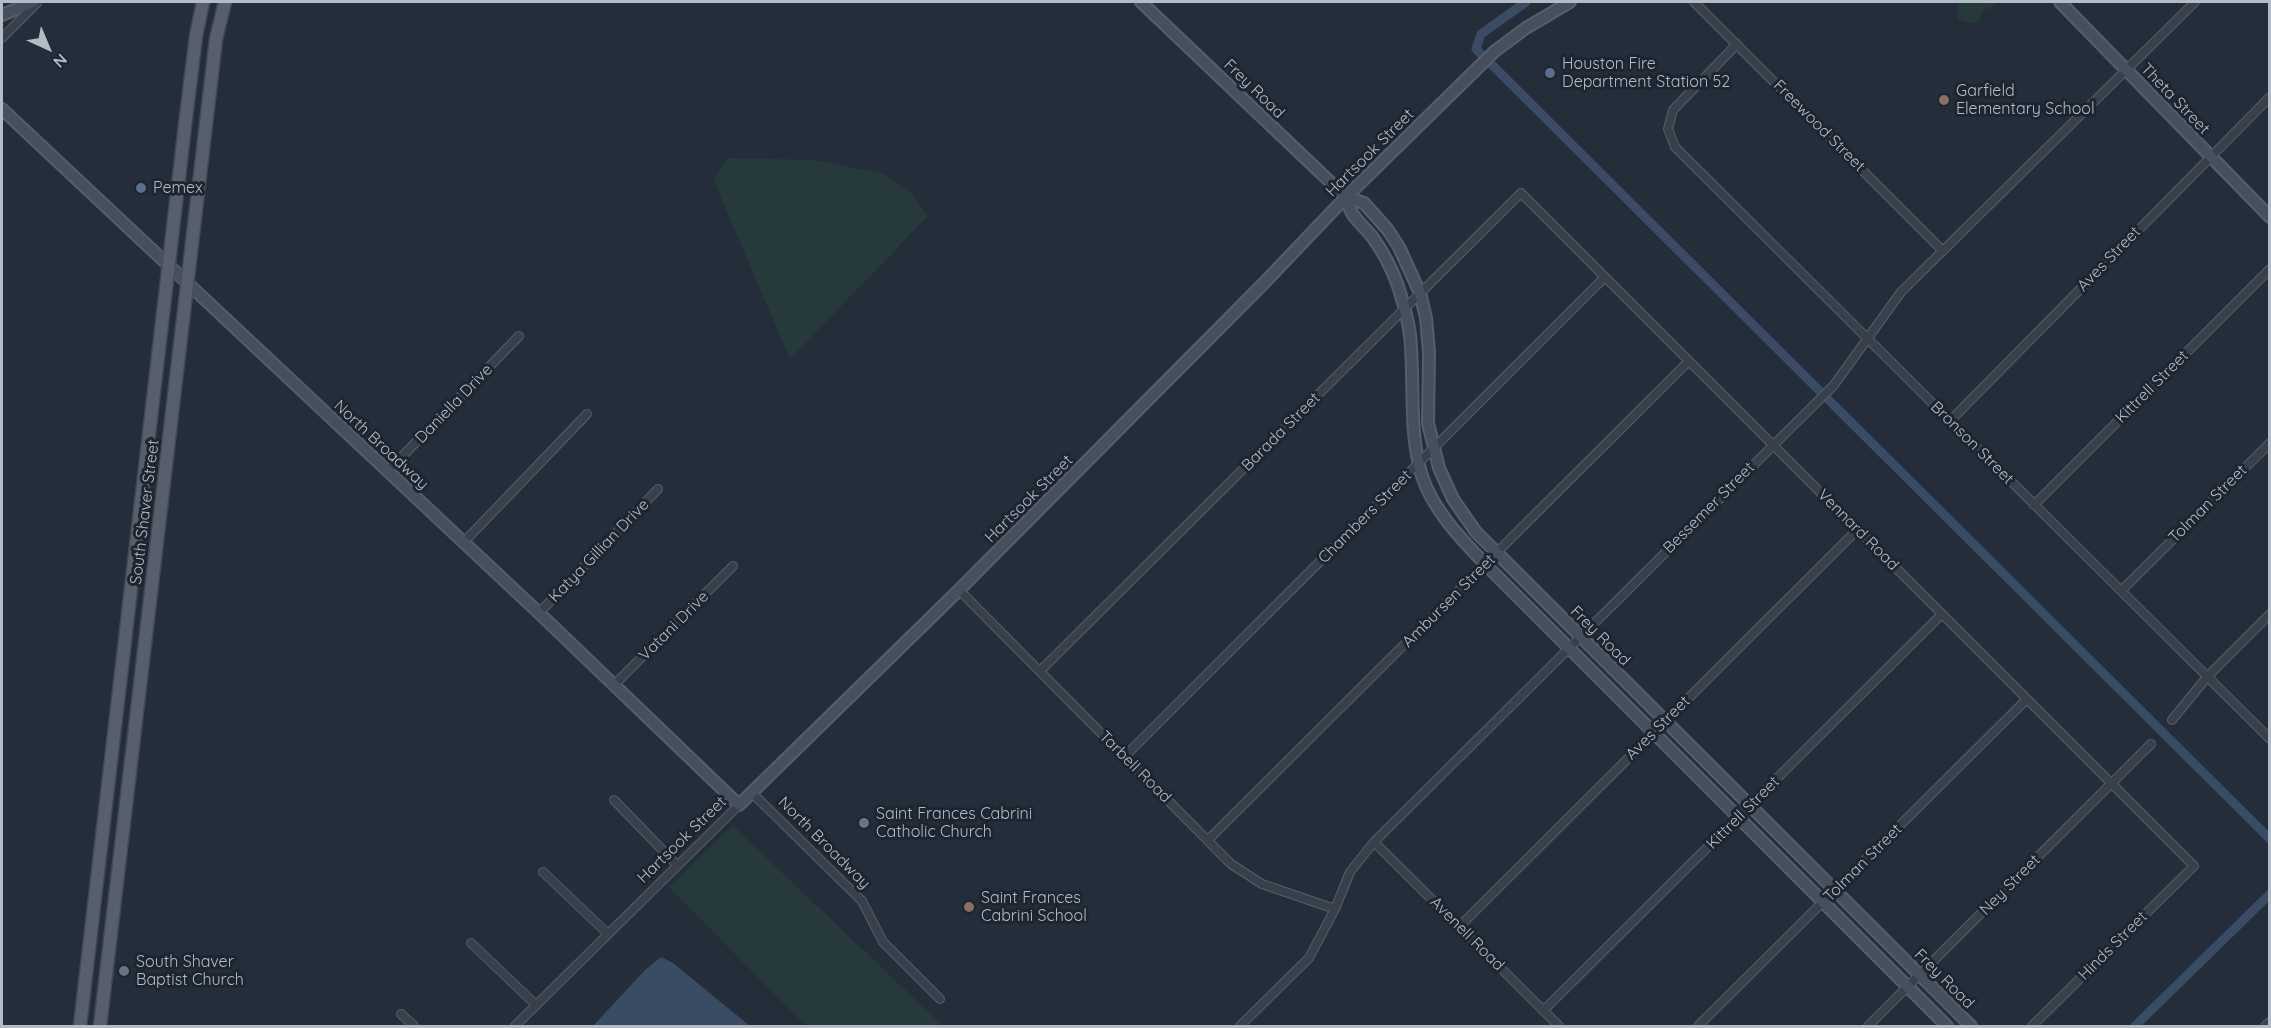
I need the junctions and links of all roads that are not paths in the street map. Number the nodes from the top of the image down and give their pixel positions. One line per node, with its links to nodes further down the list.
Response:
1 (33, 2): 10 (street)
2 (38, 2): 11 (street)
3 (203, 2): 14 (main road, South Shaver Street)
4 (225, 2): 16 (main road, South Shaver Street)
5 (1141, 2): 20 (street, Frey Road)
6 (1570, 2): 20 (street, Hartsook Street)
7 (1695, 2): 12 (street, Freewood Street)
8 (2060, 2): 13 (street, Theta Street)
9 (2195, 2): 13 (street, Bessemer Street)
10 (2, 15)
11 (2, 38)
12 (1737, 44): 22 (street, Freewood Street); 30 (street, Bronson Street)
13 (2127, 70): 18 (street, Theta Street); 22 (street, Bessemer Street)
14 (189, 95): 16 (main road); 23 (main road, South Shaver Street)
15 (2270, 97): 18 (street, Aves Street)
16 (210, 98): 26 (main road, South Shaver Street)
17 (2, 109): 23 (street, North Broadway)
18 (2210, 157): 21 (street, Theta Street); 33 (street, Aves Street)
19 (1521, 193): 25 (street, Vennard Road); 27 (street, Barada Street)
20 (1346, 197): 27 (street, Frey Road); 28 (street, Frey Road); 48 (street, Hartsook Street)
21 (2270, 216)
22 (1943, 251): 30 (street, Bessemer Street)
23 (170, 266): 26 (street, North Broadway); 44 (main road, South Shaver Street)
24 (2270, 269): 40 (street, Kittrell Street)
25 (1605, 277): 31 (street, Vennard Road); 36 (street, Chambers Street)
26 (189, 284): 38 (street, North Broadway); 45 (main road, South Shaver Street)
27 (1420, 293): 28 (street, Barada Street); 36 (street, Frey Road)
28 (1404, 309): 37 (street, Frey Road); 57 (street, Barada Street)
29 (519, 336): 38 (street, Daniella Drive)
30 (1866, 338): 33 (street, Bronson Street); 35 (street, Bessemer Street)
31 (1689, 361): 35 (street, Vennard Road); 43 (street, Ambursen Street)
32 (587, 414): 42 (street)
33 (1950, 421): 40 (street, Bronson Street)
34 (2270, 443): 49 (street, Tolman Street)
35 (1773, 445): 41 (street, Vennard Road); 53 (street, Bessemer Street)
36 (1435, 447): 37 (street, Chambers Street); 43 (street, Frey Road)
37 (1420, 462): 46 (street, Frey Road); 66 (street, Chambers Street)
38 (388, 471): 42 (street, North Broadway)
39 (658, 489): 50 (street, Katya Gillian Drive)
40 (2034, 505): 49 (street, Bronson Street)
41 (1858, 529): 51 (street, Vennard Road); 62 (street, Aves Street)
42 (463, 543): 50 (street, North Broadway)
43 (1497, 552): 46 (street, Ambursen Street); 53 (street, Frey Road)
44 (135, 556): 45 (main road); 55 (main road, South Shaver Street)
45 (156, 558): 56 (main road, South Shaver Street)
46 (1485, 564): 54 (street, Frey Road); 75 (street, Ambursen Street)
47 (733, 566): 59 (street, Vatani Drive)
48 (959, 590): 57 (street, Tarbell Road); 70 (street, Hartsook Street)
49 (2121, 591): 58 (street, Bronson Street)
50 (539, 613): 59 (street, North Broadway)
51 (1942, 614): 60 (street, Vennard Road); 73 (street, Kittrell Street)
52 (2270, 614): 58 (street)
53 (1580, 637): 54 (street, Bessemer Street); 62 (street, Frey Road)
54 (1569, 648): 63 (street, Frey Road); 76 (street, Bessemer Street)
55 (123, 654): 56 (main road); 68 (main road, South Shaver Street)
56 (144, 658): 69 (main road, South Shaver Street)
57 (1040, 671): 66 (street, Tarbell Road)
58 (2207, 677): 61 (street); 64 (street, Bronson Street)
59 (614, 685): 72 (street, North Broadway)
60 (2027, 699): 67 (street, Vennard Road); 80 (street, Tolman Street)
61 (2172, 720)
62 (1665, 722): 63 (street, Aves Street); 73 (street, Frey Road)
63 (1654, 733): 74 (street, Frey Road); 83 (street, Aves Street)
64 (2270, 739)
65 (2151, 744): 67 (street, Ney Street)
66 (1125, 756): 75 (street, Tarbell Road)
67 (2112, 784): 78 (street, Vennard Road); 86 (street, Ney Street)
68 (108, 787): 69 (main road); 93 (main road, South Shaver Street)
69 (128, 790): 94 (main road, South Shaver Street)
70 (752, 793): 72 (street, Hartsook Street); 88 (street, North Broadway)
71 (614, 800): 77 (street)
72 (739, 805): 77 (street, Hartsook Street)
73 (1750, 806): 74 (street, Kittrell Street); 80 (street, Frey Road)
74 (1738, 817): 81 (street, Frey Road); 90 (street, Kittrell Street)
75 (1208, 840): 82 (street, Tarbell Road)
76 (1374, 842): 82 (street, Bessemer Street); 83 (street, Avenell Road)
77 (677, 865): 84 (street, Hartsook Street)
78 (2194, 867): 103 (street, Hinds Street)
79 (543, 872): 84 (street)
80 (1835, 891): 81 (street, Tolman Street); 86 (street, Frey Road)
81 (1823, 902): 87 (street, Frey Road); 99 (street, Tolman Street)
82 (1335, 909): 97 (street, Bessemer Street)
83 (1459, 927): 90 (street, Avenell Road)
84 (608, 934): 89 (street, Hartsook Street)
85 (471, 943): 89 (street)
86 (1920, 975): 87 (street, Ney Street); 102 (street, Frey Road)
87 (1908, 987): 100 (street, Ney Street); 101 (street, Frey Road)
88 (940, 999)
89 (536, 1005): 96 (street, Hartsook Street)
90 (1543, 1011): 98 (street, Avenell Road)
91 (401, 1014): 95 (street)
92 (2270, 1022): 104 (street)
93 (80, 1026)
94 (100, 1026)
95 (414, 1026)
96 (515, 1026)
97 (1240, 1026)
98 (1559, 1026)
99 (1698, 1026)
100 (1868, 1026)
101 (1947, 1026)
102 (1971, 1026)
103 (2032, 1026)
104 (2265, 1026)

